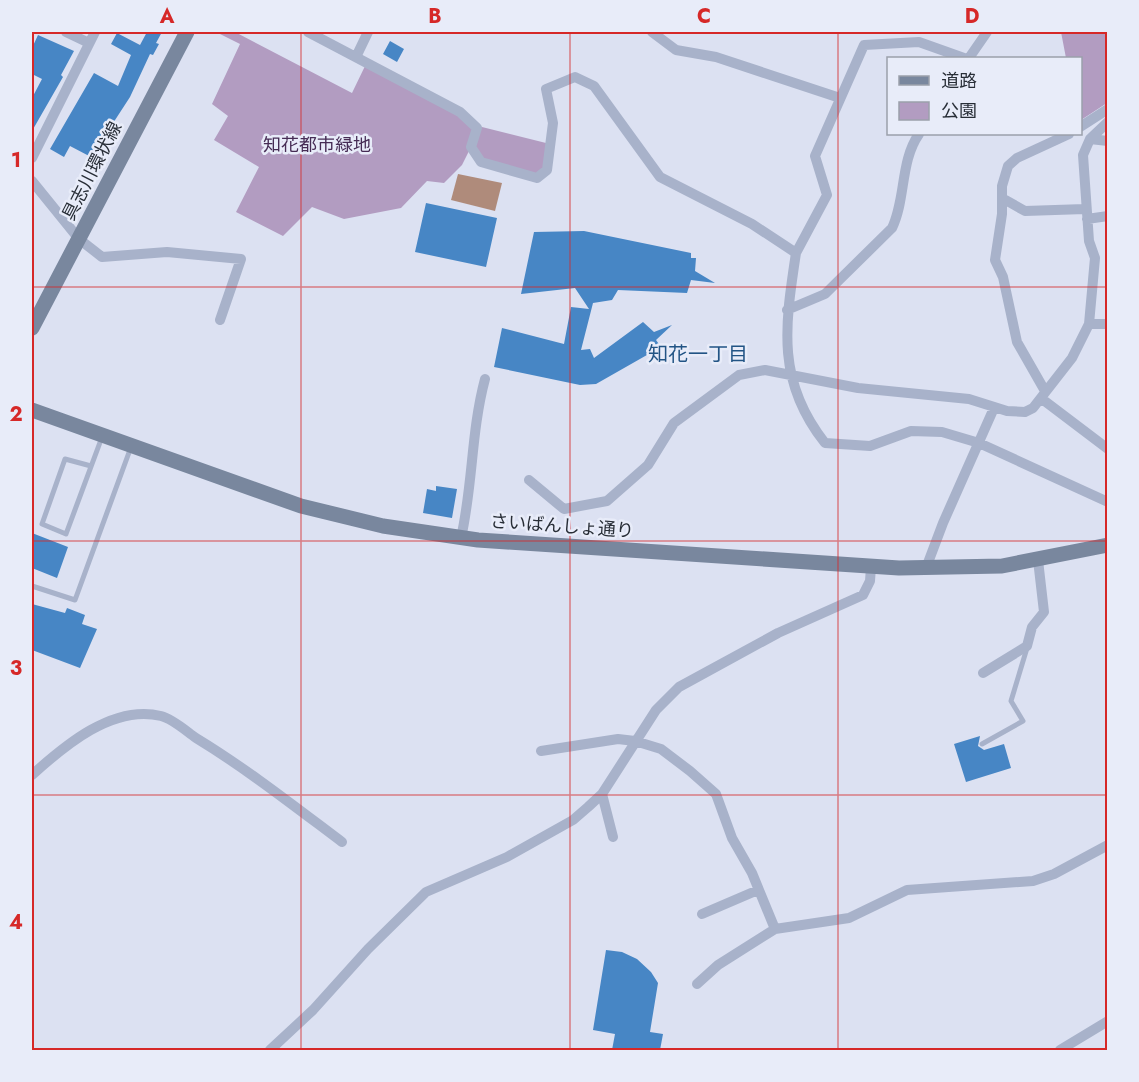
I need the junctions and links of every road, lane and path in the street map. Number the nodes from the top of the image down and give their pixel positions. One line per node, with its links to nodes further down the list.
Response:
1 (66, 32): 8 (street)
2 (95, 32): 8 (street)
3 (187, 32): 25 (main road, 具志川環状線)
4 (308, 32): 9 (street)
5 (368, 32): 9 (street)
6 (652, 32): 12 (street)
7 (987, 32): 11 (street)
8 (89, 44): 20 (street)
9 (356, 57): 26 (street)
10 (963, 57): 12 (street)
11 (967, 57)
12 (840, 98): 26 (street)
13 (1107, 109): 15 (street)
14 (1107, 122): 18 (street)
15 (1082, 126)
16 (919, 135): 29 (street)
17 (1066, 135): 22 (street)
18 (1090, 139): 19 (street); 23 (street)
19 (1107, 141)
20 (32, 158)
21 (32, 181): 25 (street)
22 (1002, 198): 23 (street); 36 (street)
23 (1086, 214): 24 (street); 28 (street)
24 (1107, 216)
25 (79, 239): 30 (street); 33 (main road, 具志川環状線)
26 (796, 254): 29 (street)
27 (1107, 257): 28 (street)
28 (1095, 258): 31 (street)
29 (787, 310): 34 (street)
30 (220, 320)
31 (1089, 324): 32 (street); 36 (street)
32 (1107, 324)
33 (32, 328)
34 (791, 376): 37 (street); 40 (street); 44 (street)
35 (485, 380): 46 (street)
36 (1044, 395): 37 (street); 42 (street)
37 (994, 408): 40 (street)
38 (32, 410): 39 (main road, さいばんしょ通り)
39 (102, 435): 41 (main road, さいばんしょ通り); 43 (lane)
40 (979, 443): 45 (street); 50 (street)
41 (132, 446): 46 (main road, さいばんしょ通り); 51 (lane)
42 (1107, 449)
43 (91, 466): 43 (lane)
44 (529, 480)
45 (1107, 502)
46 (461, 538): 49 (main road, さいばんしょ通り)
47 (1107, 545): 48 (main road, さいばんしょ通り)
48 (1038, 560): 50 (main road, さいばんしょ通り); 52 (street)
49 (872, 567): 50 (main road, さいばんしょ通り); 54 (street)
50 (926, 568)
51 (32, 586)
52 (1028, 646): 53 (street); 55 (lane)
53 (983, 673)
54 (635, 741): 56 (street); 58 (street); 62 (street)
55 (982, 744)
56 (541, 752)
57 (32, 775): 60 (street)
58 (602, 794): 59 (street); 67 (street)
59 (613, 837)
60 (342, 842)
61 (1107, 845): 64 (street)
62 (758, 890): 63 (street); 64 (street)
63 (702, 914)
64 (775, 929): 65 (street)
65 (697, 984)
66 (1107, 1021): 68 (street)
67 (270, 1050)
68 (1060, 1050)

